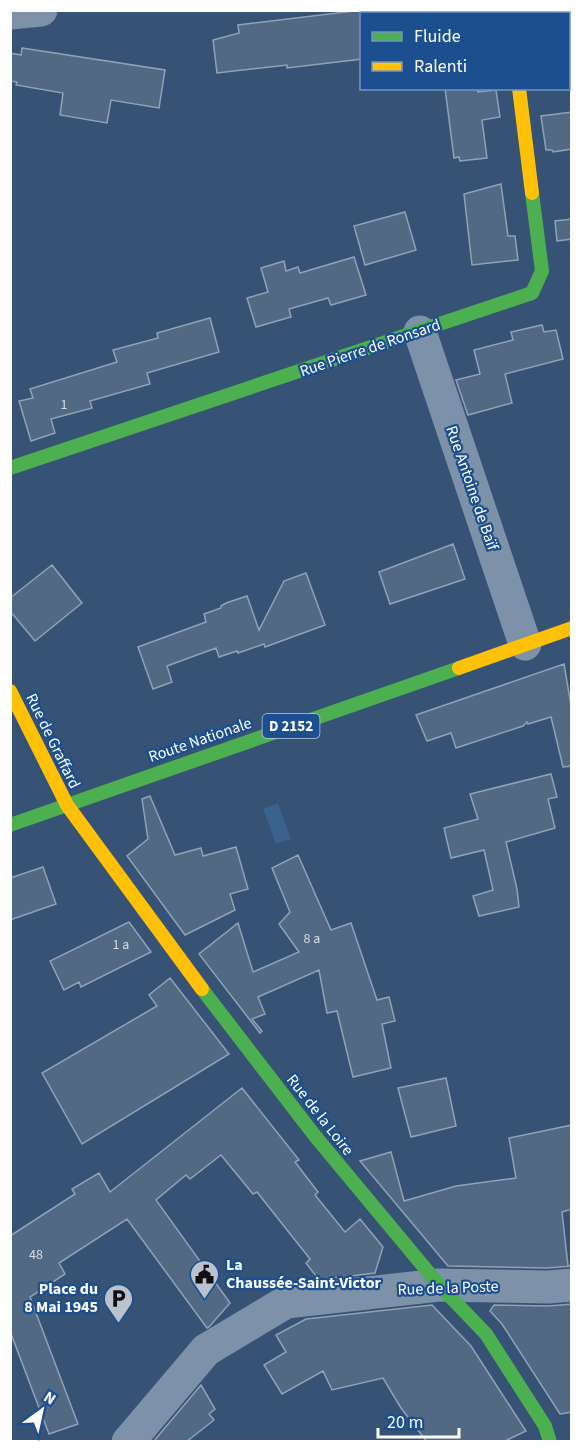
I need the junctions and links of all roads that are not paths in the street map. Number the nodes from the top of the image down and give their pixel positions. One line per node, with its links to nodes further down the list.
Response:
1 (41, 10): 2 (street)
2 (10, 13)
3 (519, 90): 4 (street, Rue Pierre de Ronsard)
4 (420, 332): 5 (street, Rue Pierre de Ronsard); 7 (street, Rue Antoine de Baïf)
5 (10, 468)
6 (572, 628): 7 (street, Route Nationale / D 2152)
7 (525, 644): 9 (street, Route Nationale / D 2152)
8 (10, 691): 9 (street, Rue de Graffard)
9 (67, 805): 10 (street, Route Nationale / D 2152); 11 (street, Rue de la Loire)
10 (10, 825)
11 (439, 1285): 12 (street, Rue de la Poste); 13 (street, Rue de la Poste); 14 (street, Rue de la Loire)
12 (572, 1285)
13 (128, 1442)
14 (550, 1442)

